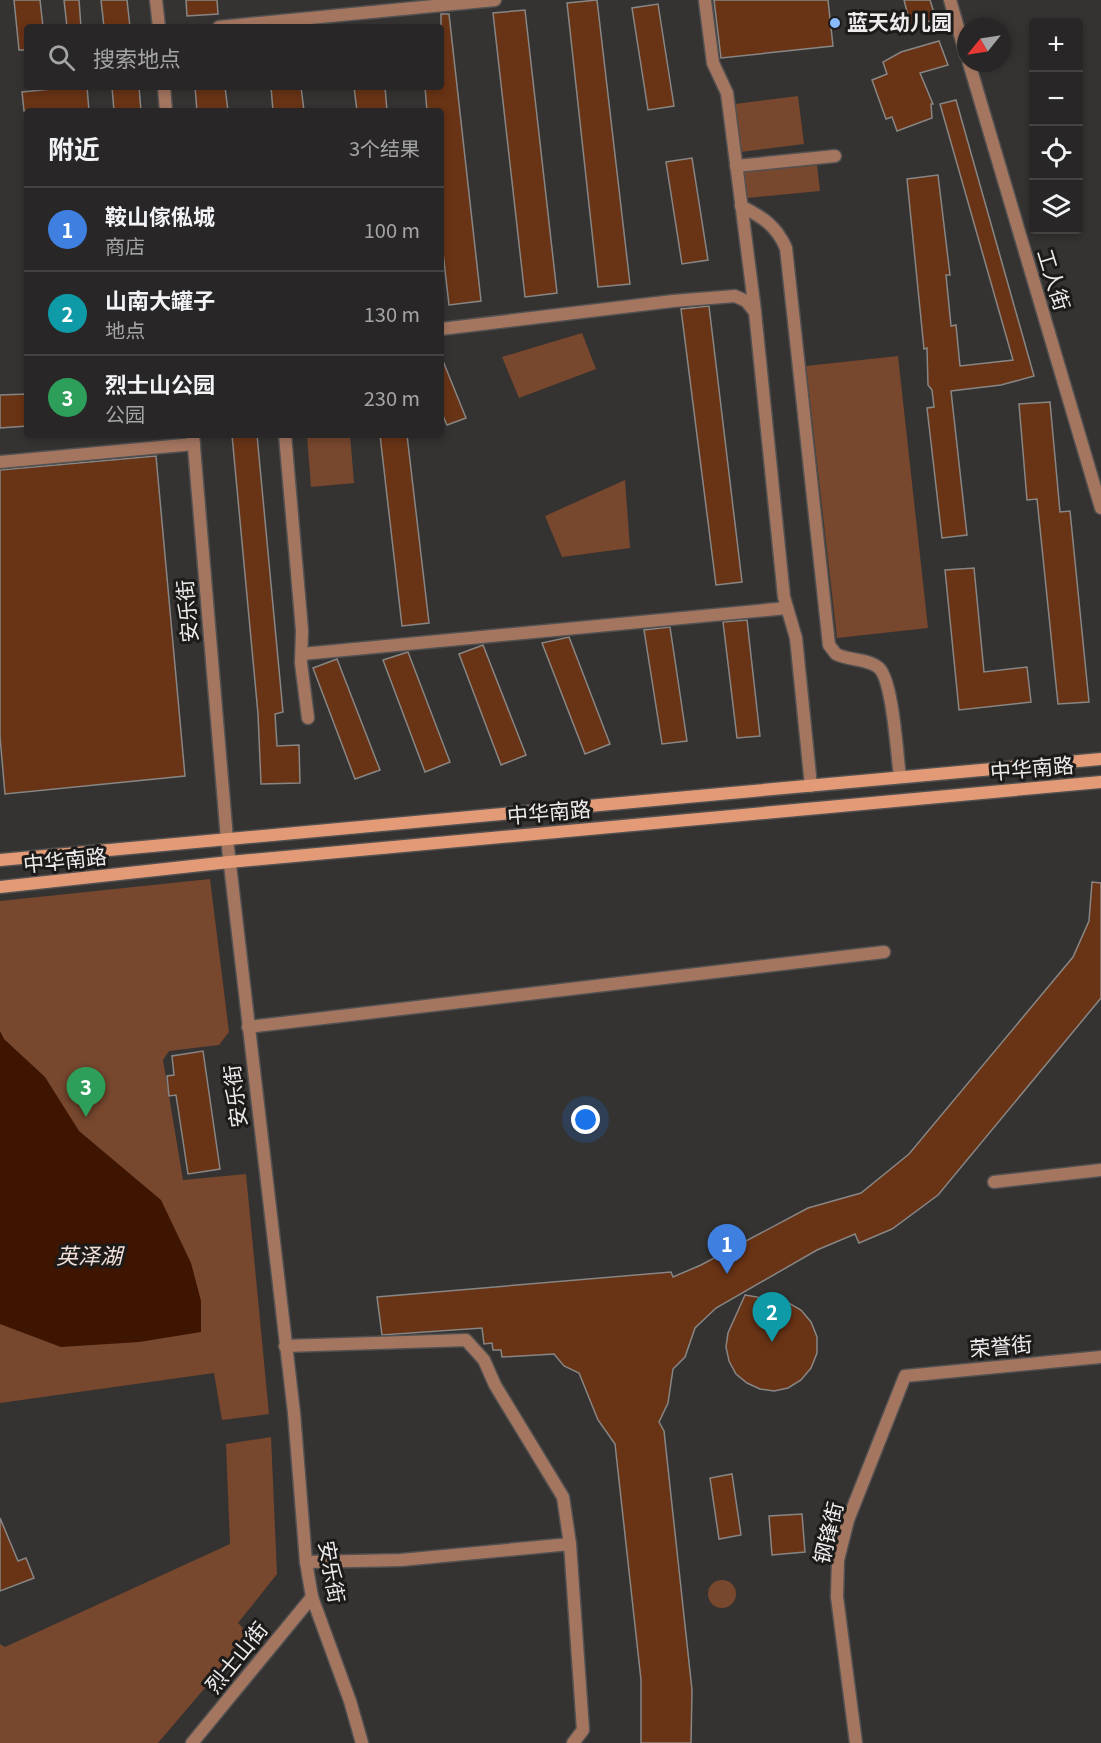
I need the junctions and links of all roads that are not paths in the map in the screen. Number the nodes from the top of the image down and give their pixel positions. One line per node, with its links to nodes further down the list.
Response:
1 (156, 0): 5 (street)
2 (495, 0): 6 (street)
3 (950, 0): 7 (street)
4 (705, 1): 12 (street)
5 (159, 24)
6 (250, 24)
7 (957, 24)
8 (972, 72): 21 (street, 工人街)
9 (164, 90): 10 (street)
10 (166, 108)
11 (835, 156): 12 (street)
12 (736, 166): 13 (street)
13 (741, 206): 14 (street); 26 (street)
14 (750, 274): 15 (street); 16 (street)
15 (735, 296): 16 (street); 17 (street)
16 (755, 312): 22 (street)
17 (444, 329)
18 (285, 438): 23 (street)
19 (194, 440): 20 (street); 29 (street, 安乐街)
20 (0, 462)
21 (1101, 508)
22 (787, 608): 23 (street); 28 (street)
23 (302, 654): 24 (street)
24 (308, 718)
25 (1101, 759): 26 (main road, 中华南路)
26 (900, 777): 28 (main road, 中华南路)
27 (1101, 782): 31 (main road, 中华南路)
28 (811, 786): 29 (main road, 中华南路)
29 (227, 839): 30 (main road, 中华南路); 31 (street, 安乐街)
30 (0, 860)
31 (229, 862): 32 (main road, 中华南路); 34 (street, 安乐街)
32 (0, 887)
33 (884, 952): 34 (street)
34 (248, 1027): 37 (street, 安乐街)
35 (1101, 1170): 36 (street)
36 (994, 1182)
37 (285, 1346): 40 (street); 41 (street, 安乐街)
38 (1101, 1357): 39 (street, 荣誉街)
39 (905, 1376): 46 (street, 钢锋街)
40 (570, 1544): 41 (street); 45 (street)
41 (306, 1562): 42 (street, 安乐街)
42 (312, 1597): 43 (street, 烈士山街); 44 (street, 安乐街)
43 (192, 1743)
44 (362, 1743)
45 (573, 1743)
46 (856, 1743)

